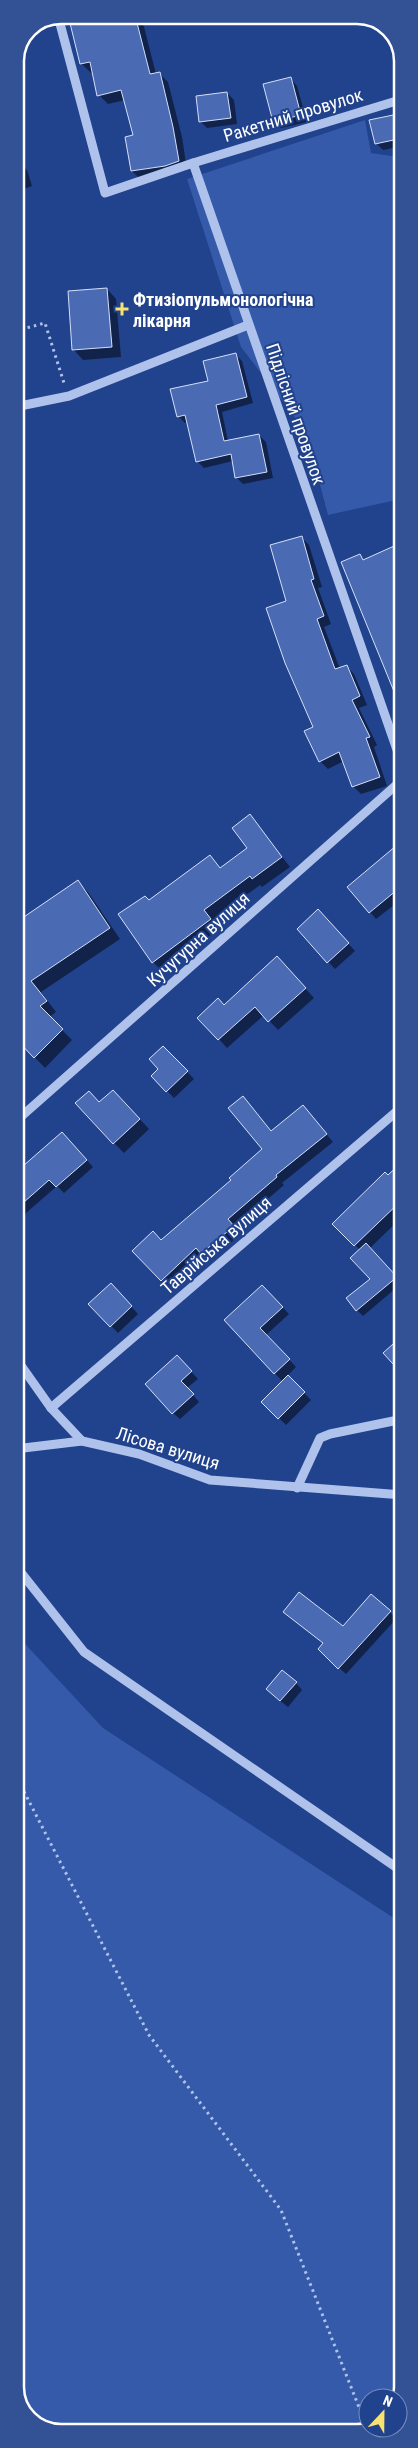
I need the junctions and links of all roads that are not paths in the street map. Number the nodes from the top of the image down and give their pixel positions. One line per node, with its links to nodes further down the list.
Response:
1 (60, 24): 3 (street)
2 (394, 102): 3 (street, Ракетний провулок)
3 (193, 163): 4 (street, Підлісний провулок)
4 (248, 325): 5 (street); 6 (street, Підлісний провулок)
5 (24, 404)
6 (394, 741)
7 (394, 787): 8 (street, Кучугурна вулиця)
8 (24, 1114)
9 (394, 1114): 11 (street, Таврійська вулиця)
10 (24, 1370): 11 (street)
11 (51, 1408): 13 (street)
12 (394, 1421): 15 (street)
13 (82, 1441): 14 (street, Лісова вулиця); 15 (street, Лісова вулиця)
14 (24, 1448)
15 (297, 1488): 16 (street, Лісова вулиця)
16 (394, 1494)
17 (24, 1576): 18 (street)
18 (394, 1866)

